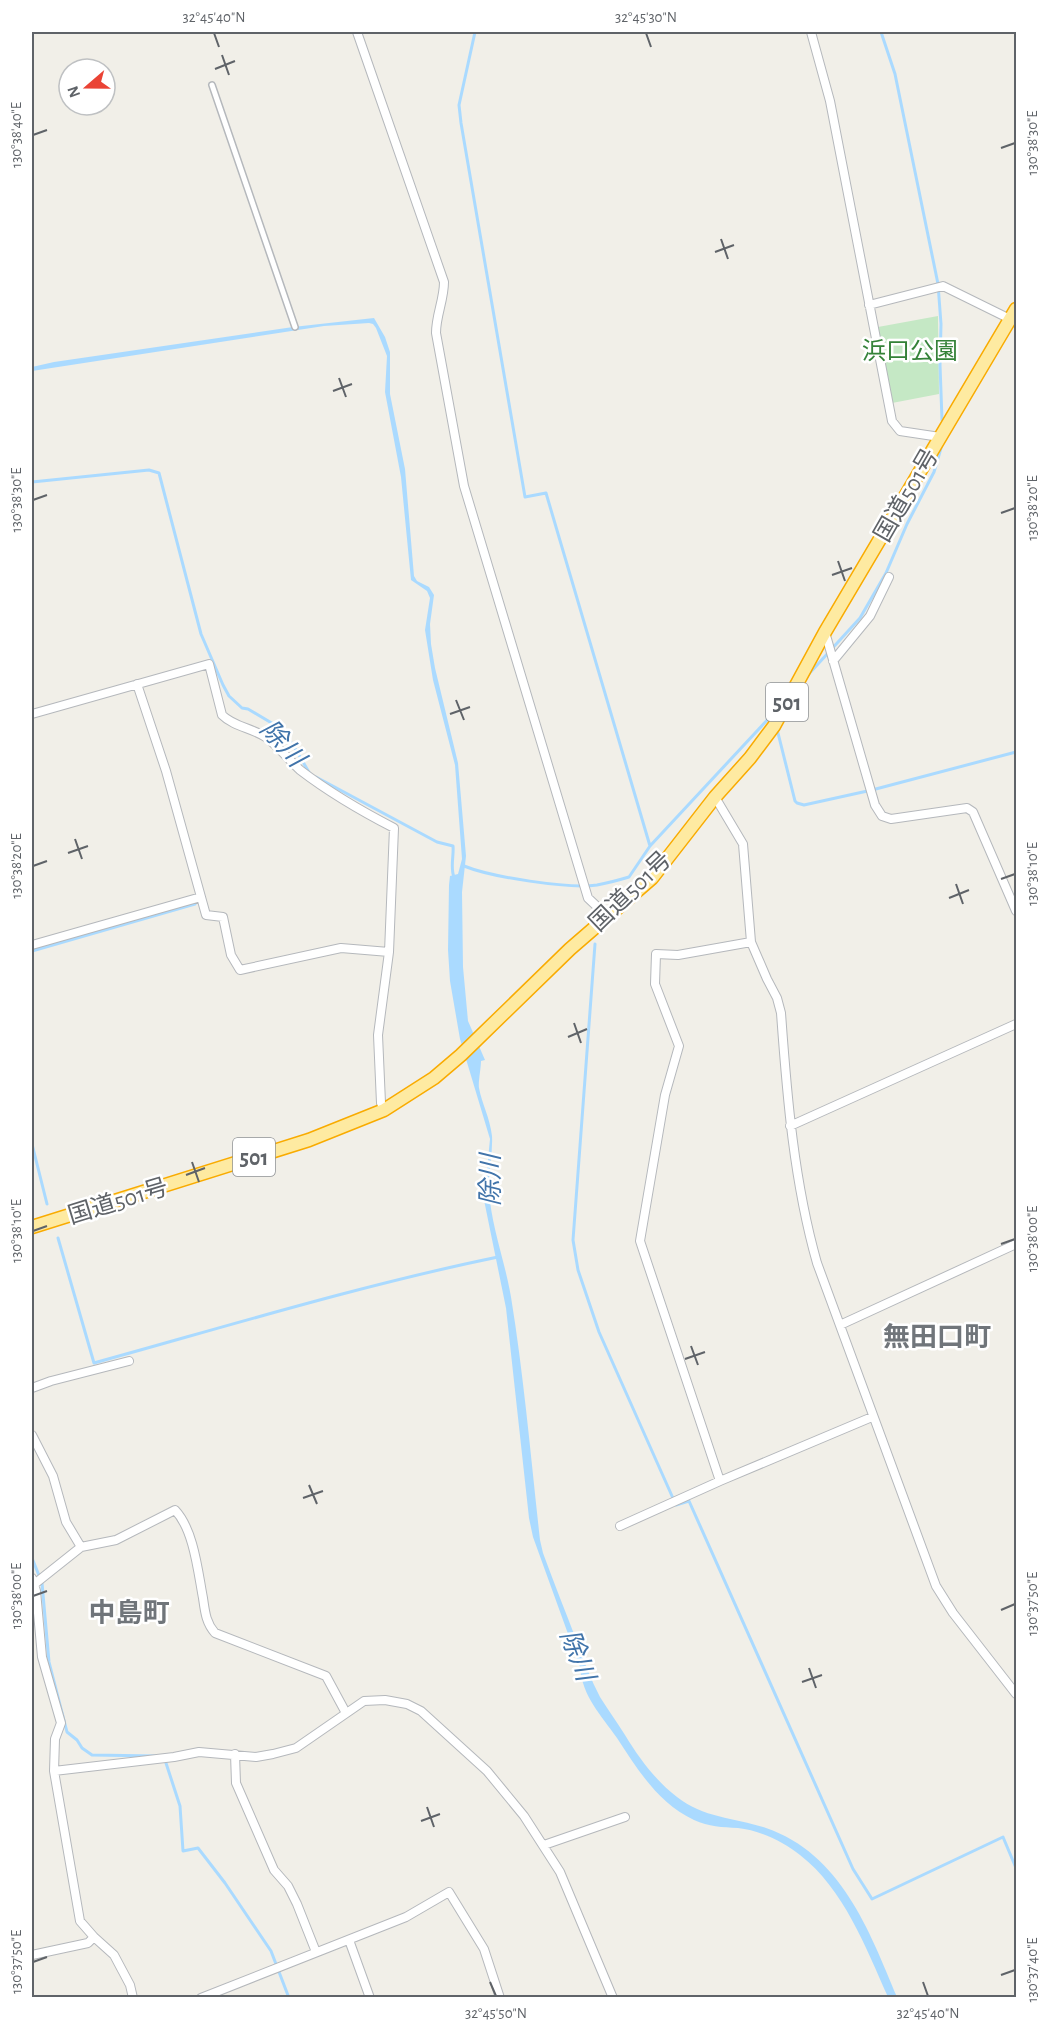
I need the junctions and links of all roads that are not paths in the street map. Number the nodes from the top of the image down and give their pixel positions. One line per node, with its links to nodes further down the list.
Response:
1 (357, 32): 16 (street)
2 (811, 32): 4 (street)
3 (212, 85): 6 (street)
4 (869, 305): 5 (street); 7 (street)
5 (1013, 314): 7 (highway, 国道501号 / 501)
6 (295, 327)
7 (940, 437): 9 (highway, 国道501号 / 501)
8 (889, 577): 10 (street)
9 (825, 632): 10 (street); 13 (highway, 国道501号 / 501)
10 (833, 661): 15 (street)
11 (137, 684): 12 (street); 14 (street); 19 (street)
12 (32, 714)
13 (715, 797): 16 (highway, 国道501号 / 501); 17 (street)
14 (201, 897): 18 (street); 19 (street)
15 (1017, 911)
16 (607, 916): 21 (highway, 国道501号 / 501)
17 (751, 942): 22 (street); 30 (street)
18 (32, 945)
19 (388, 952): 21 (street)
20 (1017, 1024): 22 (street)
21 (384, 1110): 23 (highway, 国道501号 / 501)
22 (790, 1126): 25 (street)
23 (32, 1227)
24 (1017, 1244): 25 (street)
25 (840, 1325): 28 (street)
26 (129, 1361): 27 (street)
27 (32, 1388)
28 (872, 1417): 30 (street); 34 (street)
29 (32, 1435): 32 (street)
30 (720, 1481): 31 (street)
31 (620, 1526)
32 (81, 1547): 33 (street); 35 (street)
33 (32, 1583): 37 (street)
34 (1017, 1694)
35 (346, 1713): 36 (street); 39 (street)
36 (235, 1754): 37 (street); 42 (street)
37 (54, 1771): 40 (street)
38 (625, 1817): 39 (street)
39 (544, 1845): 48 (street)
40 (94, 1937): 43 (street); 45 (street)
41 (348, 1940): 42 (street); 46 (street); 47 (street)
42 (316, 1952): 44 (street)
43 (32, 1954)
44 (205, 1997)
45 (133, 1998)
46 (369, 1998)
47 (500, 1998)
48 (613, 1998)

